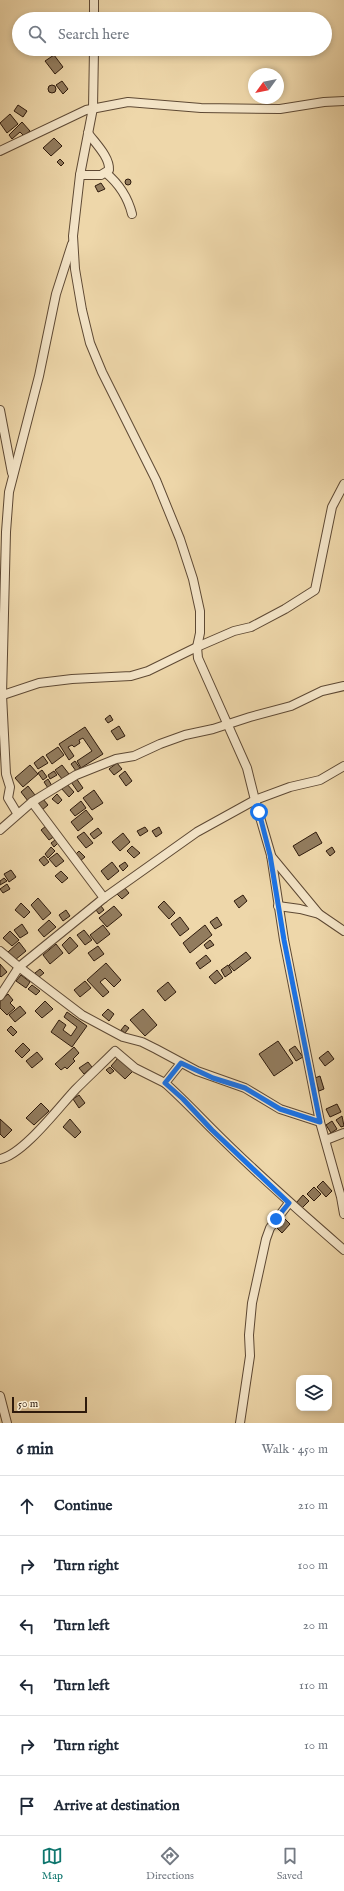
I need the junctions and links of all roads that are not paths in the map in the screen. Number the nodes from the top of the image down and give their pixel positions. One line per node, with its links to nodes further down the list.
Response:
1 (94, 0): 2 (street)
2 (94, 12)
3 (94, 56): 5 (street)
4 (344, 101): 5 (street)
5 (93, 108): 6 (street); 7 (street)
6 (88, 133): 8 (street); 9 (street)
7 (0, 151)
8 (106, 173): 9 (street); 10 (street)
9 (80, 175): 11 (street)
10 (132, 214)
11 (73, 241): 13 (street); 15 (street)
12 (0, 410): 13 (street)
13 (12, 478): 17 (street)
14 (344, 484): 15 (street)
15 (197, 647): 17 (street); 18 (street)
16 (344, 686): 18 (street)
17 (1, 695): 22 (street)
18 (226, 724): 20 (street); 21 (street)
19 (344, 766): 20 (street)
20 (255, 800): 24 (street); 25 (street)
21 (32, 802): 22 (street); 25 (street)
22 (17, 813): 23 (street)
23 (0, 830)
24 (270, 855): 26 (street); 27 (street)
25 (104, 898): 30 (street)
26 (278, 906): 27 (street); 34 (street)
27 (319, 914): 28 (street)
28 (344, 931)
29 (0, 951): 30 (street)
30 (19, 967): 31 (street); 32 (street)
31 (0, 996)
32 (181, 1063): 33 (street); 34 (street)
33 (165, 1083): 37 (street); 38 (street)
34 (320, 1122): 36 (street)
35 (344, 1133): 36 (street)
36 (326, 1140): 39 (street)
37 (0, 1159)
38 (289, 1203): 40 (street); 43 (street)
39 (344, 1214)
40 (344, 1250)
41 (0, 1396): 42 (street)
42 (7, 1423)
43 (240, 1423)

